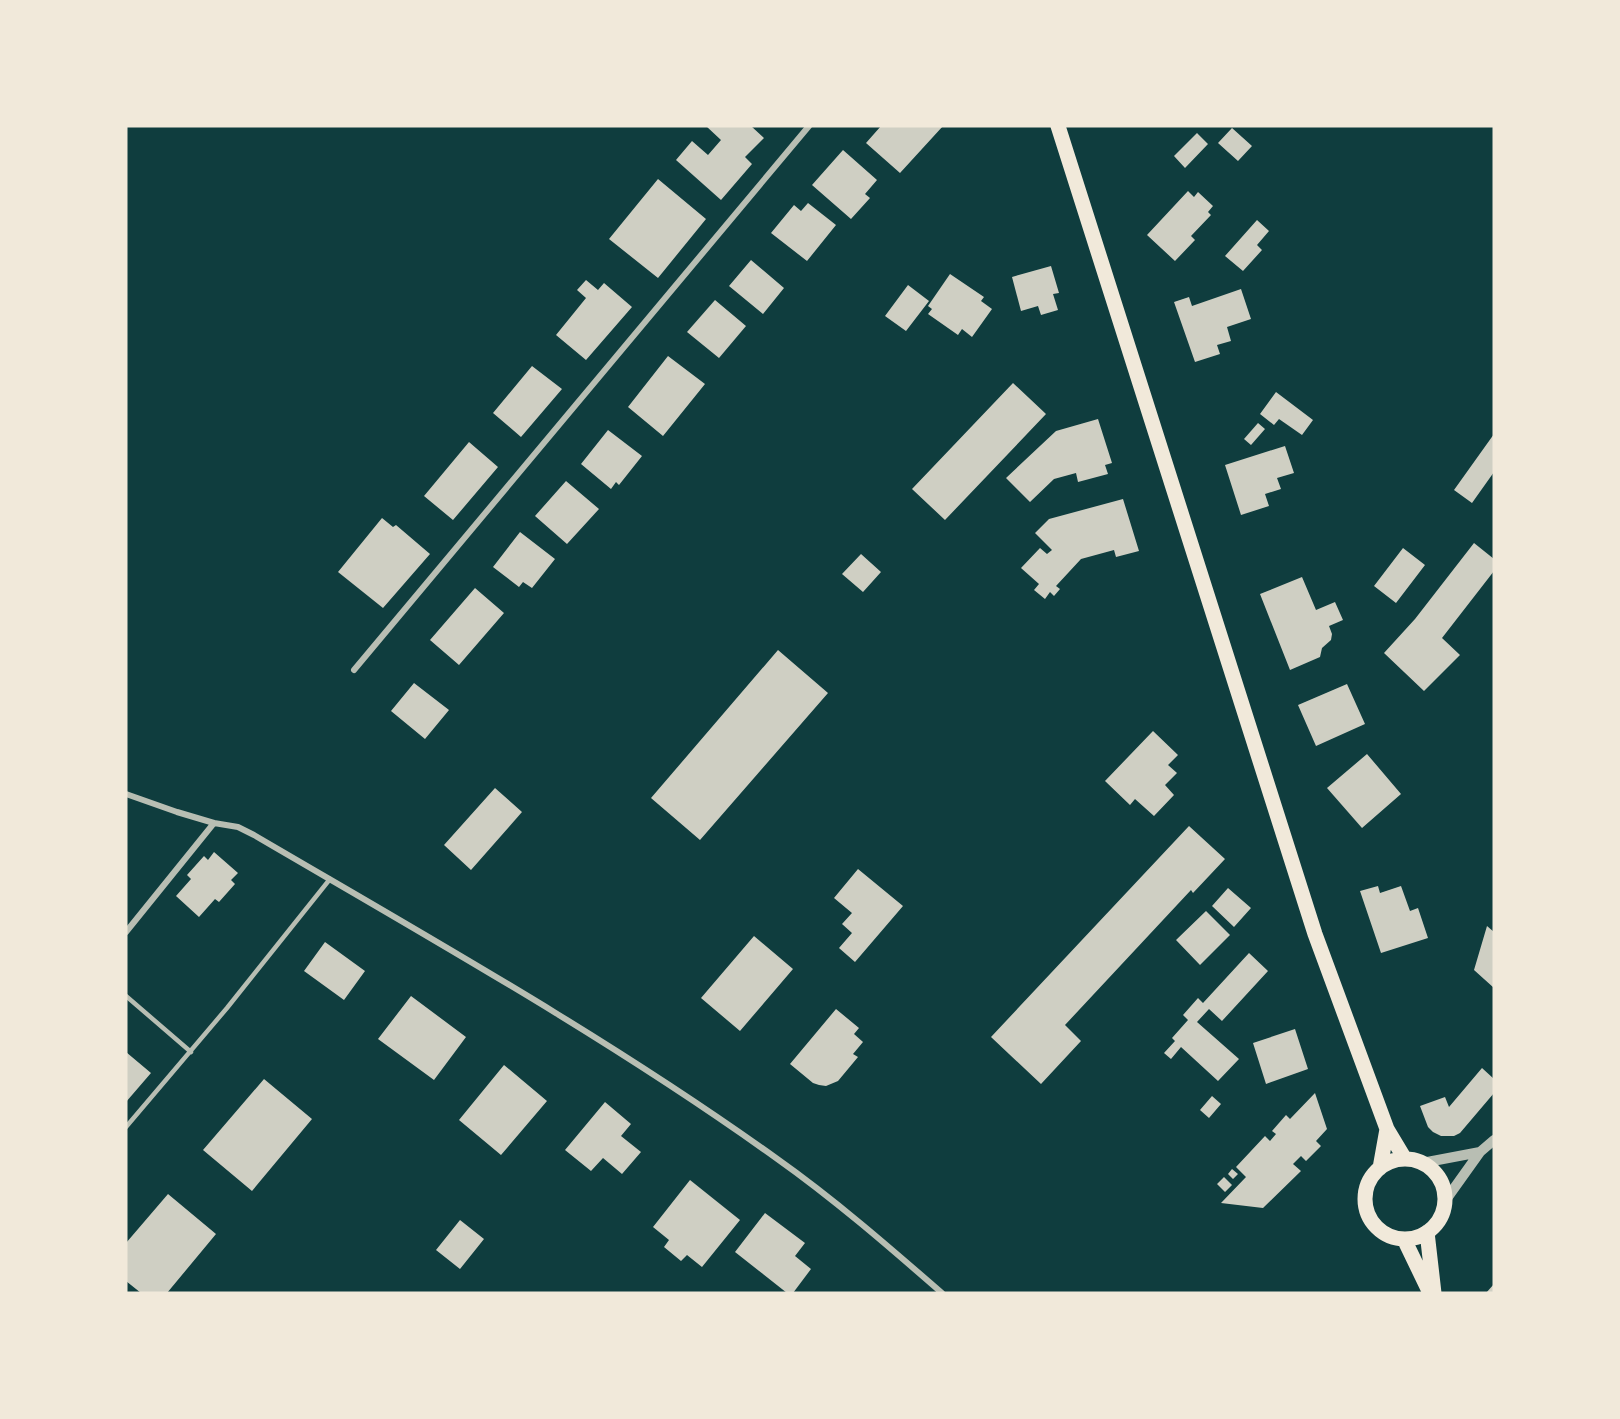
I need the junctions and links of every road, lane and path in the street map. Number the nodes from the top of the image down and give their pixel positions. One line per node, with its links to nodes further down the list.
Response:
1 (809, 126): 3 (street)
2 (1058, 126): 11 (main road)
3 (354, 670)
4 (126, 794): 5 (street)
5 (214, 823): 6 (street); 7 (street)
6 (330, 879): 9 (lane); 20 (street)
7 (126, 932)
8 (126, 996): 9 (lane)
9 (191, 1052): 10 (lane)
10 (126, 1127)
11 (1387, 1129): 14 (main road); 16 (main road)
12 (1494, 1140): 13 (street)
13 (1480, 1152): 15 (street); 17 (street)
14 (1405, 1159): 15 (main road); 16 (main road)
15 (1422, 1163): 17 (main road)
16 (1380, 1168): 19 (main road)
17 (1445, 1201): 18 (main road)
18 (1427, 1232): 19 (main road); 21 (main road)
19 (1404, 1239): 21 (main road)
20 (942, 1293)
21 (1432, 1293)

